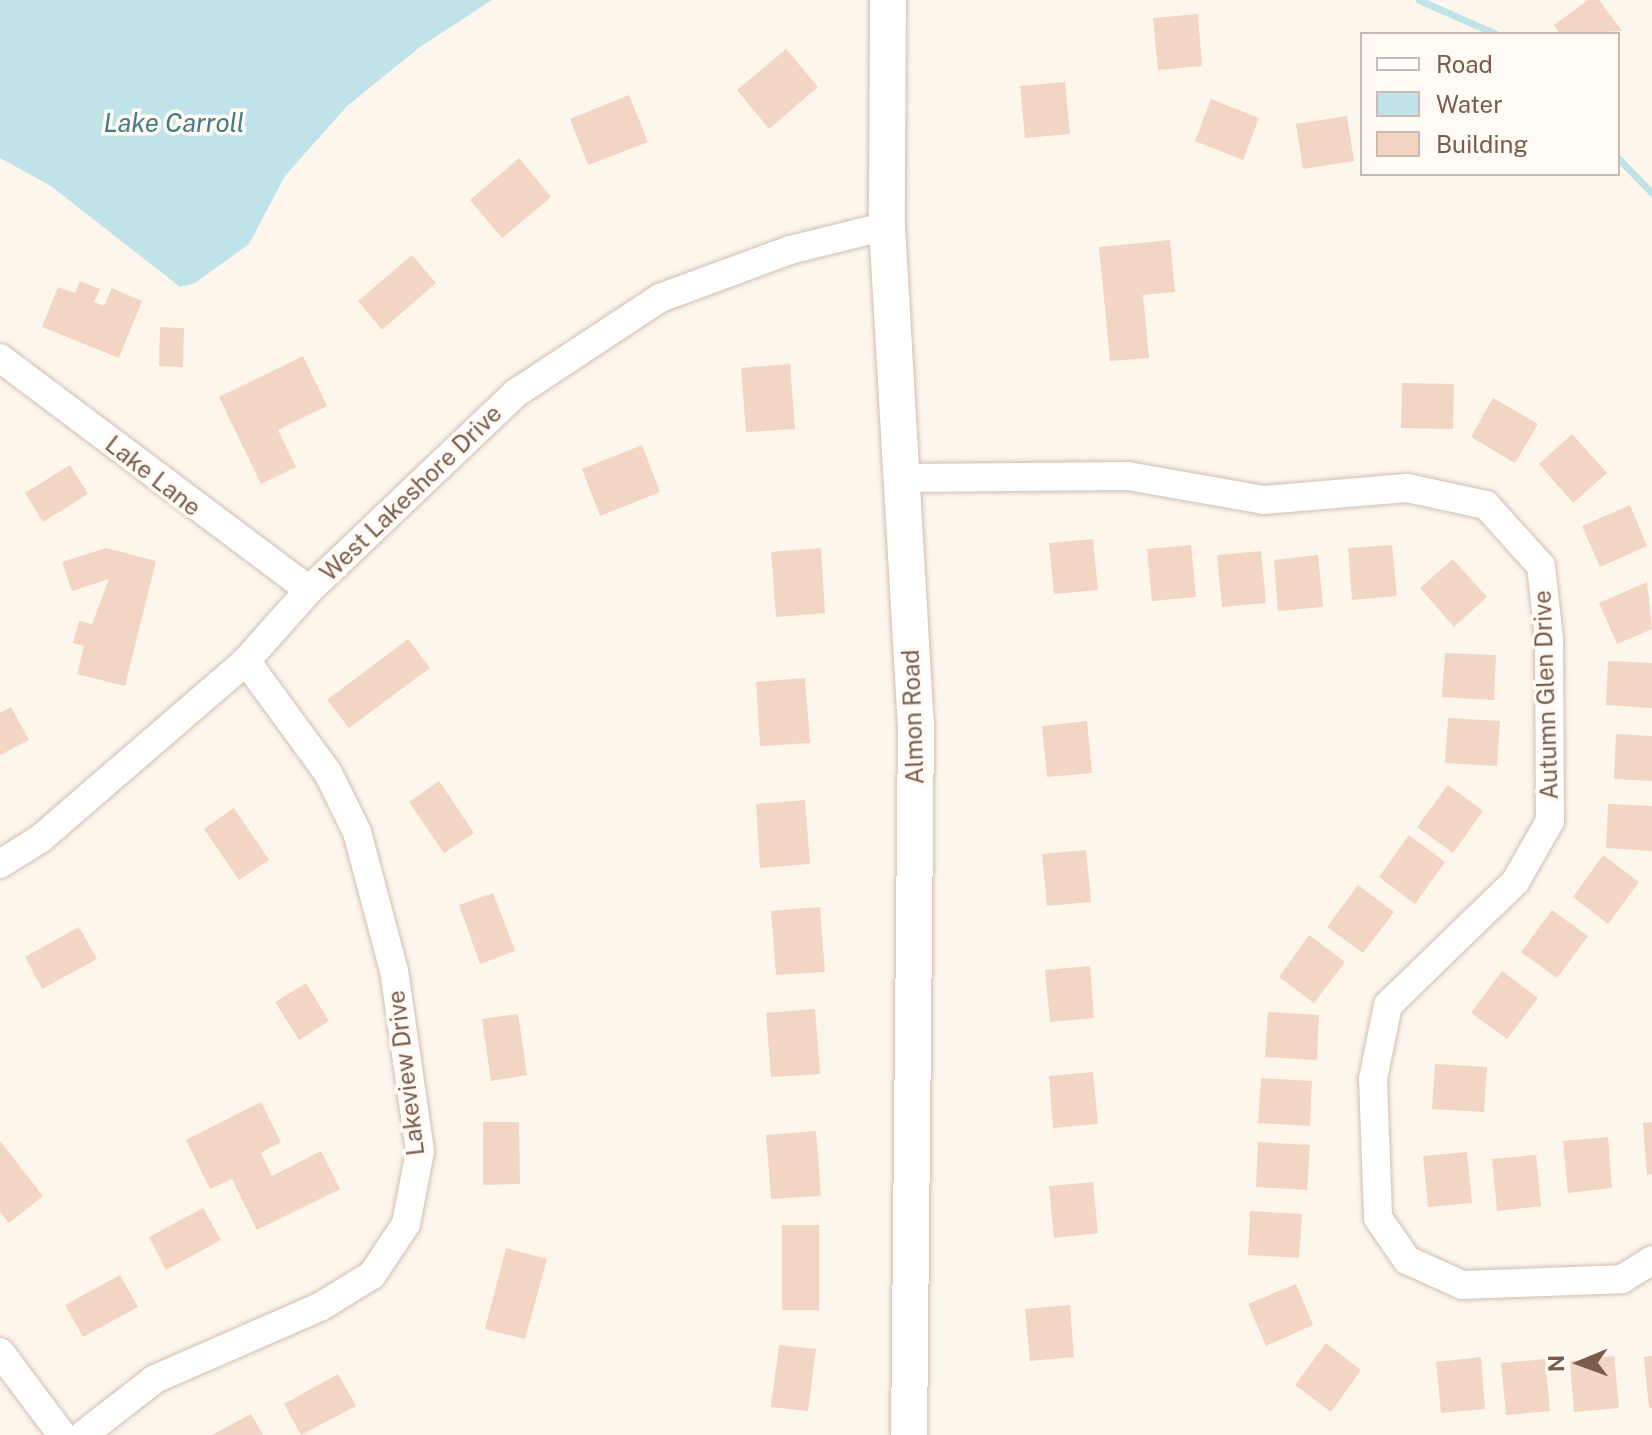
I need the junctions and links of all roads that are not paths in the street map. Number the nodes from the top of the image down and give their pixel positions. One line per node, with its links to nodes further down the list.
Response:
1 (888, 0): 2 (street, Almon Road)
2 (887, 226): 4 (street, Almon Road); 5 (street, West Lakeshore Drive)
3 (0, 358): 5 (street, Lake Lane)
4 (902, 478): 8 (street, Autumn Glen Drive); 12 (street, Almon Road)
5 (309, 590): 6 (street, West Lakeshore Drive)
6 (246, 661): 7 (street, West Lakeshore Drive); 11 (street, Lakeview Drive)
7 (0, 864)
8 (1652, 1260)
9 (0, 1352): 10 (street)
10 (62, 1435)
11 (83, 1435)
12 (909, 1435)

